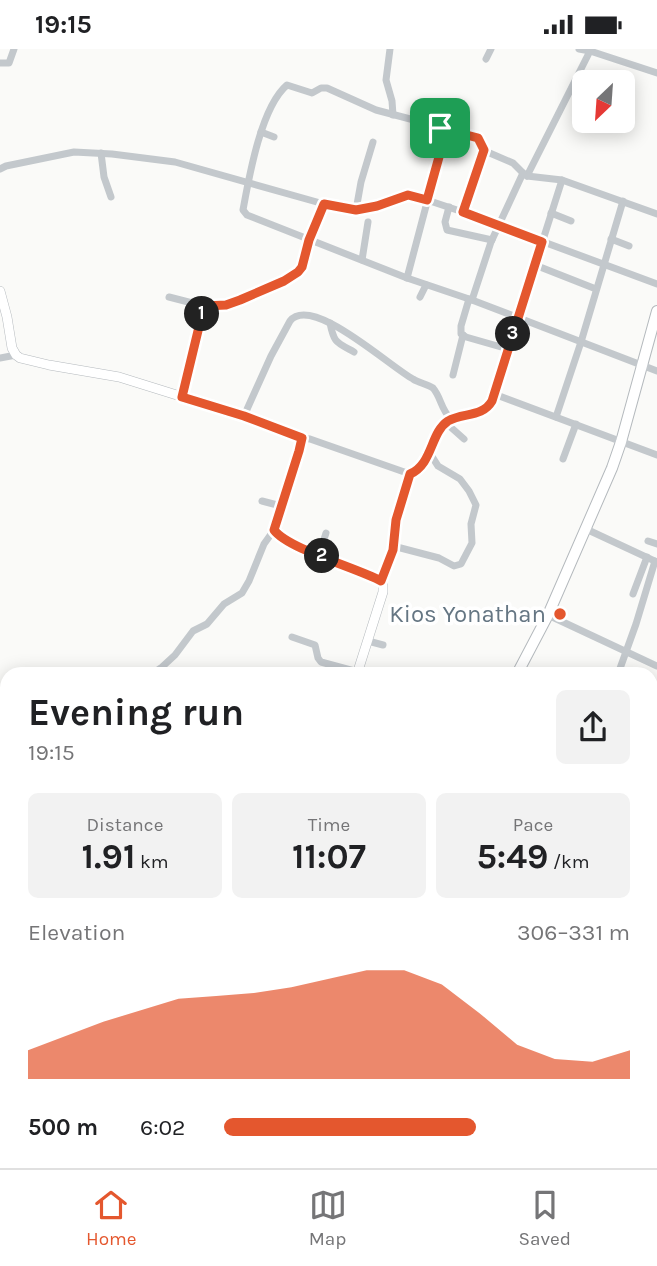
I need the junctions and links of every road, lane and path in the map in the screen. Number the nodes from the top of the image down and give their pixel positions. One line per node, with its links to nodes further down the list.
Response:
1 (14, 49): 7 (street)
2 (390, 49): 9 (street)
3 (491, 49): 6 (street)
4 (579, 49): 5 (street)
5 (590, 51): 8 (street); 17 (street)
6 (486, 59)
7 (0, 63)
8 (657, 73)
9 (393, 115): 10 (street); 11 (street)
10 (440, 128): 14 (street); 21 (street)
11 (261, 132): 12 (street); 19 (street)
12 (274, 137)
13 (373, 142): 25 (street)
14 (484, 150): 17 (street); 26 (street)
15 (101, 153): 16 (street); 19 (street); 20 (street)
16 (0, 169)
17 (525, 175): 18 (street); 31 (street)
18 (562, 180): 22 (street); 27 (street)
19 (250, 182): 23 (street); 33 (street)
20 (111, 197)
21 (427, 200): 24 (street); 25 (street); 40 (street)
22 (623, 201): 28 (street); 32 (street)
23 (324, 204): 25 (street); 33 (street)
24 (449, 207): 26 (street); 34 (street)
25 (356, 210)
26 (463, 212): 31 (street)
27 (551, 213): 29 (street); 35 (street)
28 (657, 214)
29 (571, 221)
30 (368, 222): 37 (street)
31 (499, 225): 34 (street); 35 (street)
32 (611, 239): 36 (street); 39 (street)
33 (309, 240): 37 (street); 48 (street)
34 (492, 240): 47 (street)
35 (542, 242): 38 (street); 39 (street)
36 (629, 246)
37 (362, 260): 40 (street)
38 (535, 265): 43 (street); 50 (street)
39 (603, 265): 41 (street); 43 (street)
40 (407, 278): 42 (street)
41 (657, 284)
42 (426, 285): 46 (street); 47 (street)
43 (596, 289): 53 (street)
44 (0, 292): 56 (main road)
45 (169, 297): 48 (street)
46 (420, 297)
47 (471, 300): 50 (street); 52 (street)
48 (204, 306): 62 (street)
49 (657, 311): 58 (highway)
50 (519, 319): 53 (street); 54 (street)
51 (330, 323): 55 (street); 63 (street); 65 (street)
52 (463, 335): 54 (street); 60 (street)
53 (581, 342): 58 (street); 64 (street)
54 (508, 349): 61 (street)
55 (354, 352)
56 (16, 355): 57 (street); 62 (main road)
57 (0, 358)
58 (642, 365): 59 (street); 69 (highway)
59 (657, 371)
60 (453, 375)
61 (494, 394): 64 (street); 65 (street)
62 (182, 397): 63 (main road)
63 (244, 416): 67 (main road)
64 (556, 417): 66 (street)
65 (448, 421): 68 (street); 70 (street)
66 (576, 425): 69 (street); 72 (street)
67 (302, 438): 73 (street); 75 (main road)
68 (464, 439)
69 (621, 442): 71 (street); 76 (highway)
70 (429, 452): 73 (street); 81 (street)
71 (657, 455)
72 (563, 459)
73 (410, 474): 81 (street)
74 (262, 501): 75 (street)
75 (281, 506): 77 (main road)
76 (586, 529): 83 (street); 86 (highway)
77 (274, 530): 82 (main road); 92 (street)
78 (326, 533): 82 (street)
79 (648, 541): 80 (street)
80 (657, 544)
81 (393, 546): 84 (street)
82 (319, 555): 84 (main road)
83 (653, 560): 85 (street); 90 (street)
84 (381, 581): 88 (main road)
85 (633, 594)
86 (548, 615): 90 (street); 95 (highway)
87 (292, 636): 93 (street)
88 (368, 641): 89 (street); 94 (main road)
89 (383, 645)
90 (626, 653): 91 (street); 96 (street)
91 (657, 666)
92 (162, 667)
93 (338, 667)
94 (360, 667)
95 (521, 667)
96 (621, 667)

